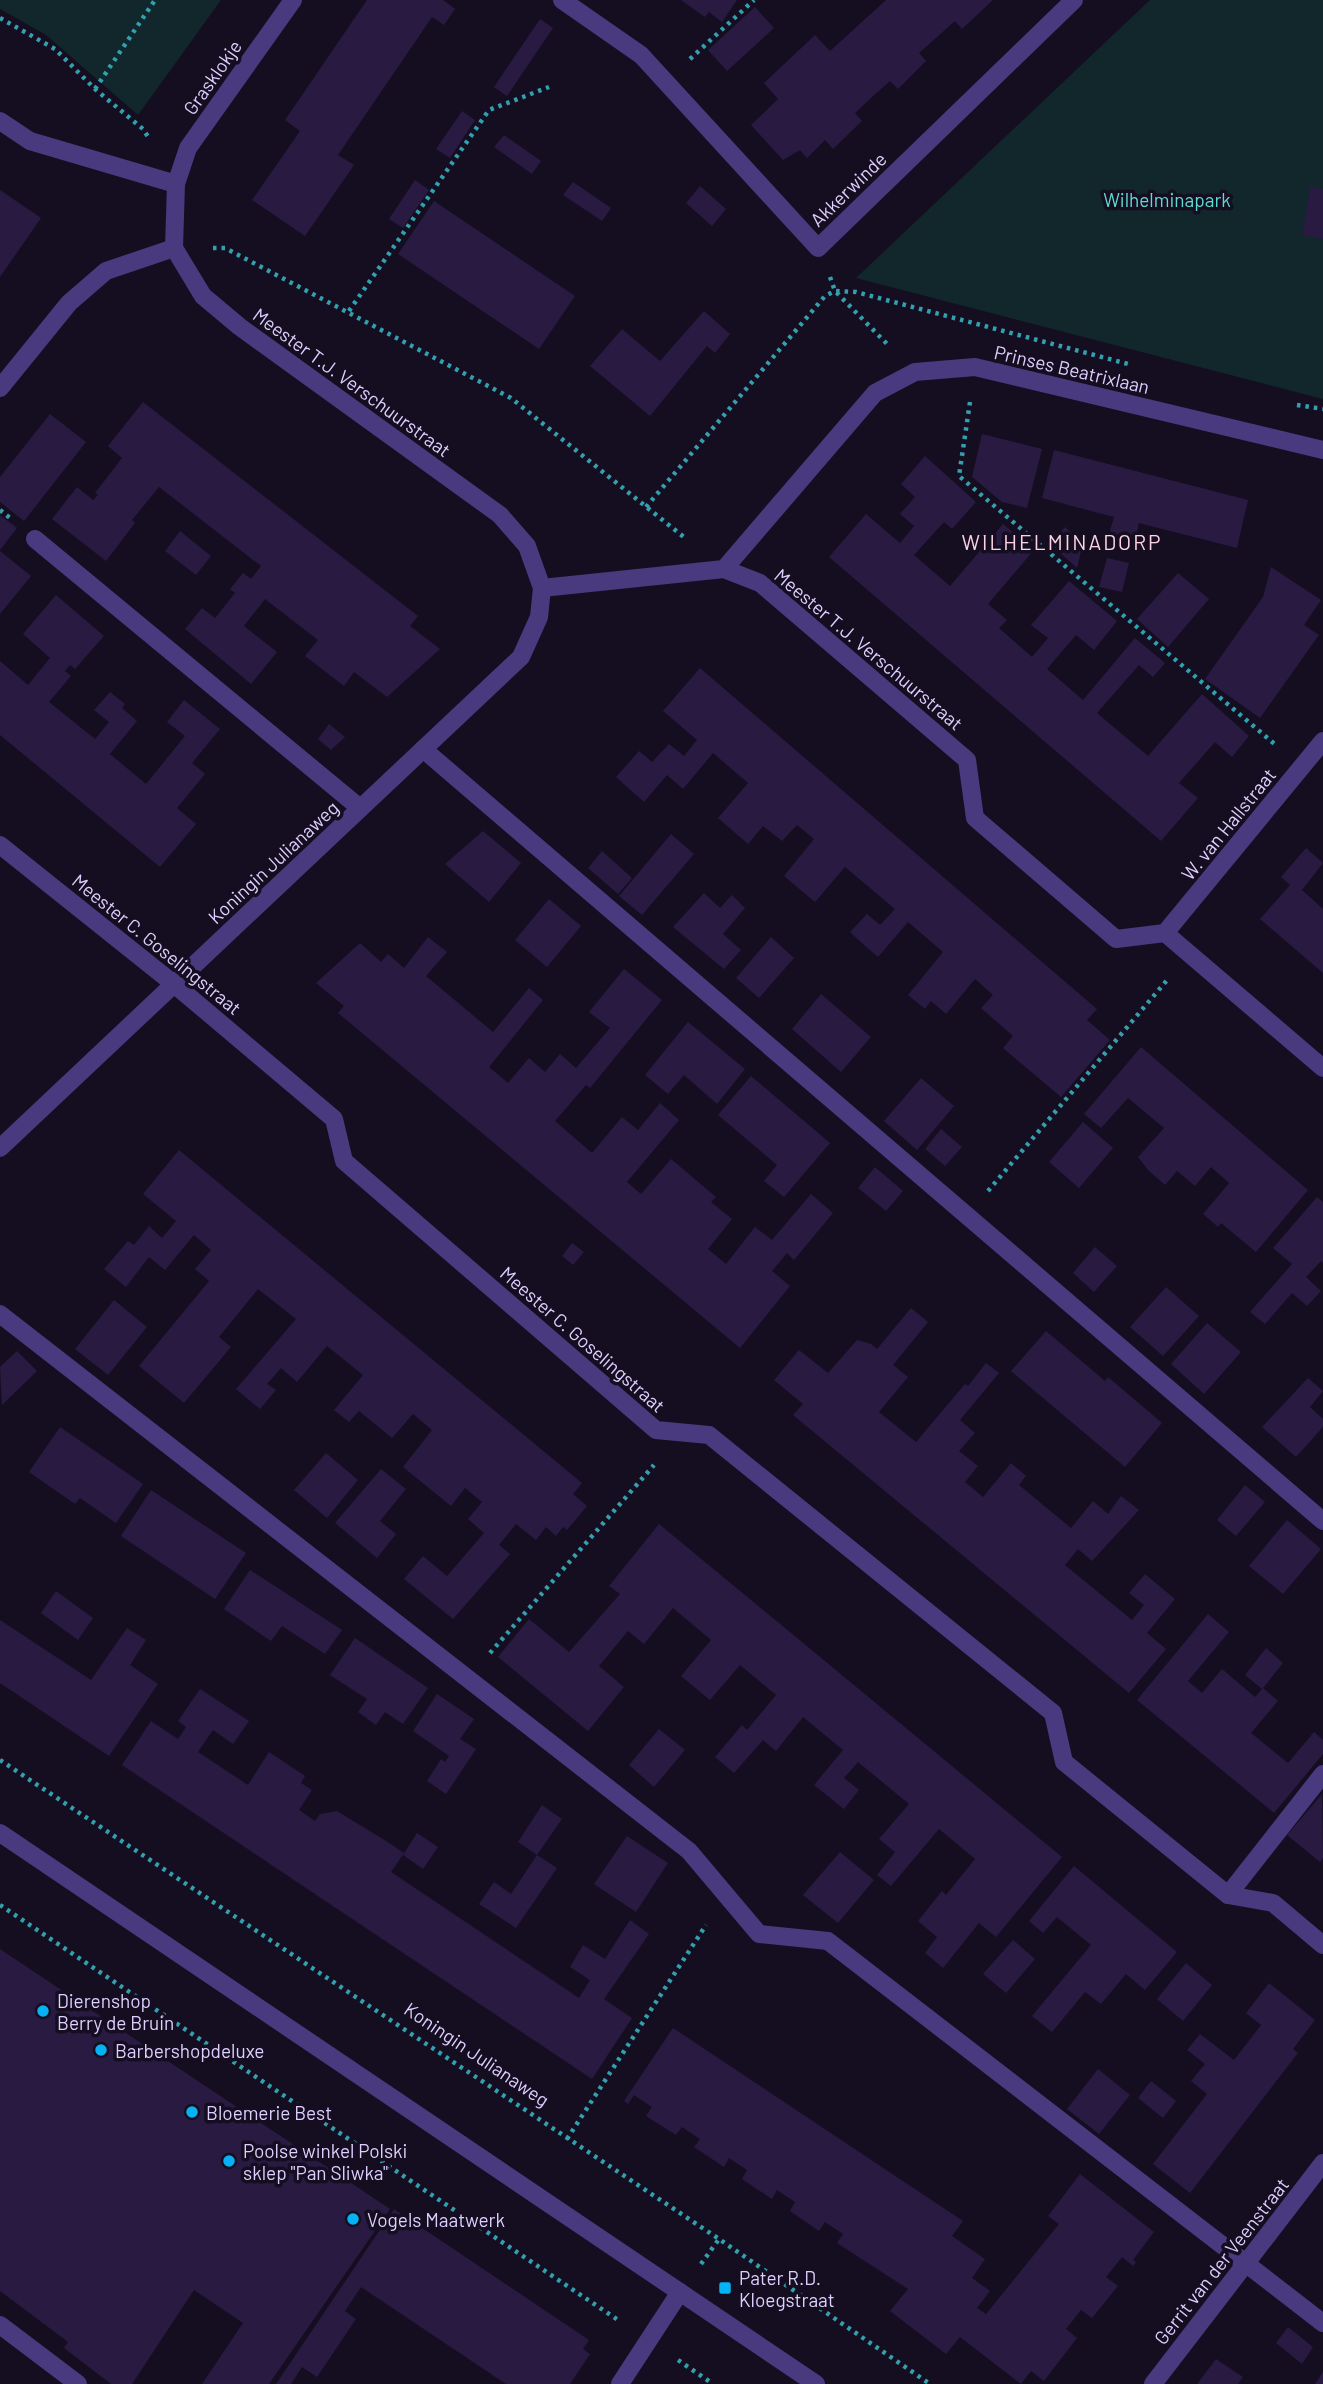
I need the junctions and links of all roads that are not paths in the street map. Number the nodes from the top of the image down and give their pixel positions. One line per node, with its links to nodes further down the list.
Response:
1 (293, 0): 5 (street, Grasklokje)
2 (562, 0): 3 (street, Akkerwinde)
3 (1074, 0)
4 (0, 121): 5 (street)
5 (176, 184): 6 (street)
6 (174, 248): 7 (street); 11 (street, Meester T.J. Verschuurstraat)
7 (0, 387)
8 (1323, 450): 10 (street, Prinses Beatrixlaan)
9 (35, 539): 14 (street)
10 (724, 569): 11 (street, Meester T.J. Verschuurstraat); 16 (street, Meester T.J. Verschuurstraat)
11 (542, 588): 13 (street, Koningin Julianaweg)
12 (1323, 741): 16 (street, W. van Hallstraat)
13 (423, 749): 14 (street, Koningin Julianaweg); 21 (street)
14 (360, 808): 17 (street, Koningin Julianaweg)
15 (1, 847): 17 (street, Meester C. Goselingstraat)
16 (1166, 933): 18 (street)
17 (174, 984): 19 (street, Koningin Julianaweg); 24 (street, Meester C. Goselingstraat)
18 (1323, 1068)
19 (0, 1148)
20 (0, 1314): 27 (street)
21 (1323, 1521)
22 (1323, 1774): 24 (street)
23 (0, 1833): 28 (street)
24 (1228, 1895): 25 (street, Meester C. Goselingstraat)
25 (1323, 1945)
26 (1323, 2164): 27 (street, Gerrit van der Veenstraat)
27 (1246, 2263): 29 (street); 34 (street, Gerrit van der Veenstraat)
28 (680, 2292): 32 (street); 33 (street)
29 (1323, 2323)
30 (0, 2325): 31 (street)
31 (78, 2384)
32 (620, 2384)
33 (816, 2384)
34 (1153, 2384)

